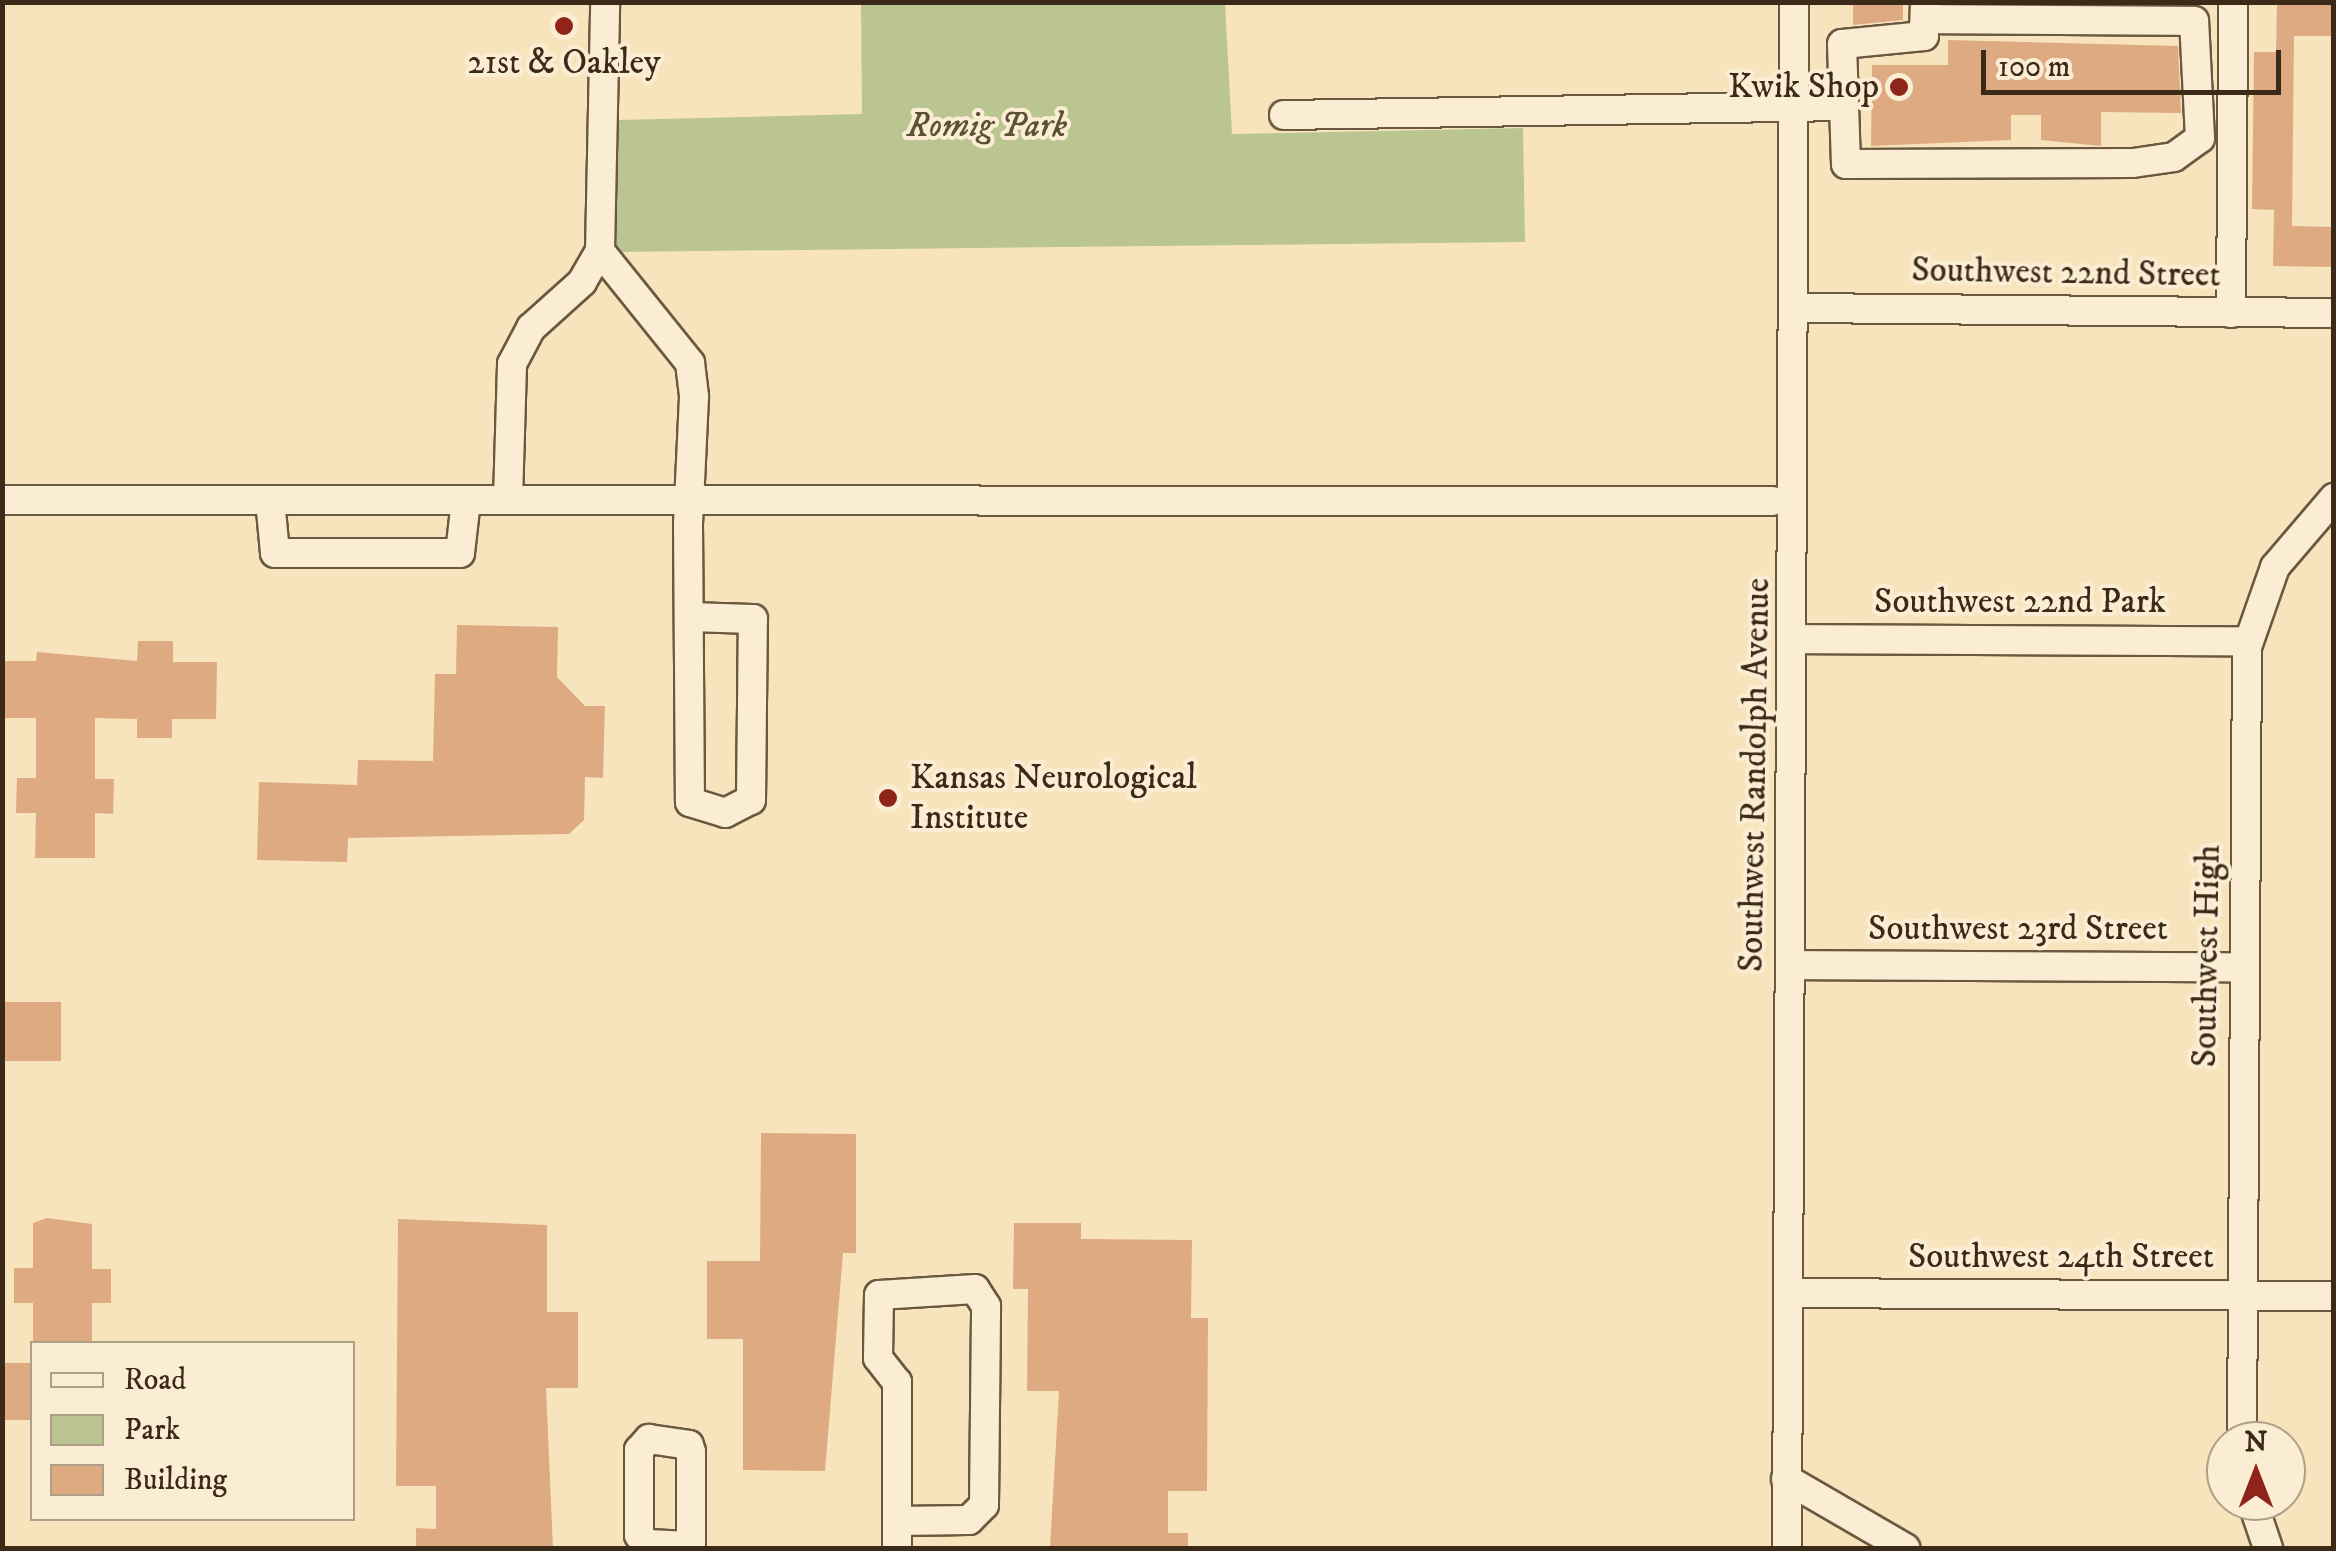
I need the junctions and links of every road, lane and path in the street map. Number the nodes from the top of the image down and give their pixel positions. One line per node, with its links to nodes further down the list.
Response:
1 (605, 2): 9 (street)
2 (1794, 2): 7 (street, Southwest Randolph Avenue)
3 (2233, 2): 11 (street)
4 (1924, 11): 5 (street); 6 (street)
5 (2118, 11): 6 (street)
6 (1842, 106): 7 (street)
7 (1796, 107): 8 (street); 10 (street, Southwest Randolph Avenue)
8 (1284, 115)
9 (600, 251): 17 (street); 18 (street)
10 (1798, 308): 11 (street, Southwest 22nd Street); 21 (street, Southwest Randolph Avenue)
11 (2231, 312): 12 (street, Southwest 22nd Street)
12 (2334, 313)
13 (2334, 498): 22 (street, Southwest High)
14 (2, 500): 15 (street)
15 (270, 500): 16 (street); 16 (street)
16 (466, 500): 17 (street)
17 (508, 500): 18 (street)
18 (694, 500): 19 (street); 20 (street)
19 (1772, 501)
20 (689, 617): 20 (street)
21 (1793, 639): 22 (street, Southwest 22nd Park); 23 (street, Southwest Randolph Avenue)
22 (2248, 641): 24 (street, Southwest High)
23 (1790, 965): 24 (street, Southwest 23rd Street); 25 (street, Southwest Randolph Avenue)
24 (2245, 967): 26 (street, Southwest High)
25 (1788, 1293): 26 (street, Southwest 24th Street); 29 (street, Southwest Randolph Avenue)
26 (2240, 1296): 27 (street, Southwest 24th Street); 28 (street, Southwest High)
27 (2334, 1296)
28 (2242, 1421)
29 (1786, 1479): 32 (street, Southwest Randolph Avenue); 33 (street)
30 (2259, 1521): 34 (street)
31 (897, 1535): 31 (street)
32 (1786, 1548)
33 (1906, 1548)
34 (2268, 1548)

